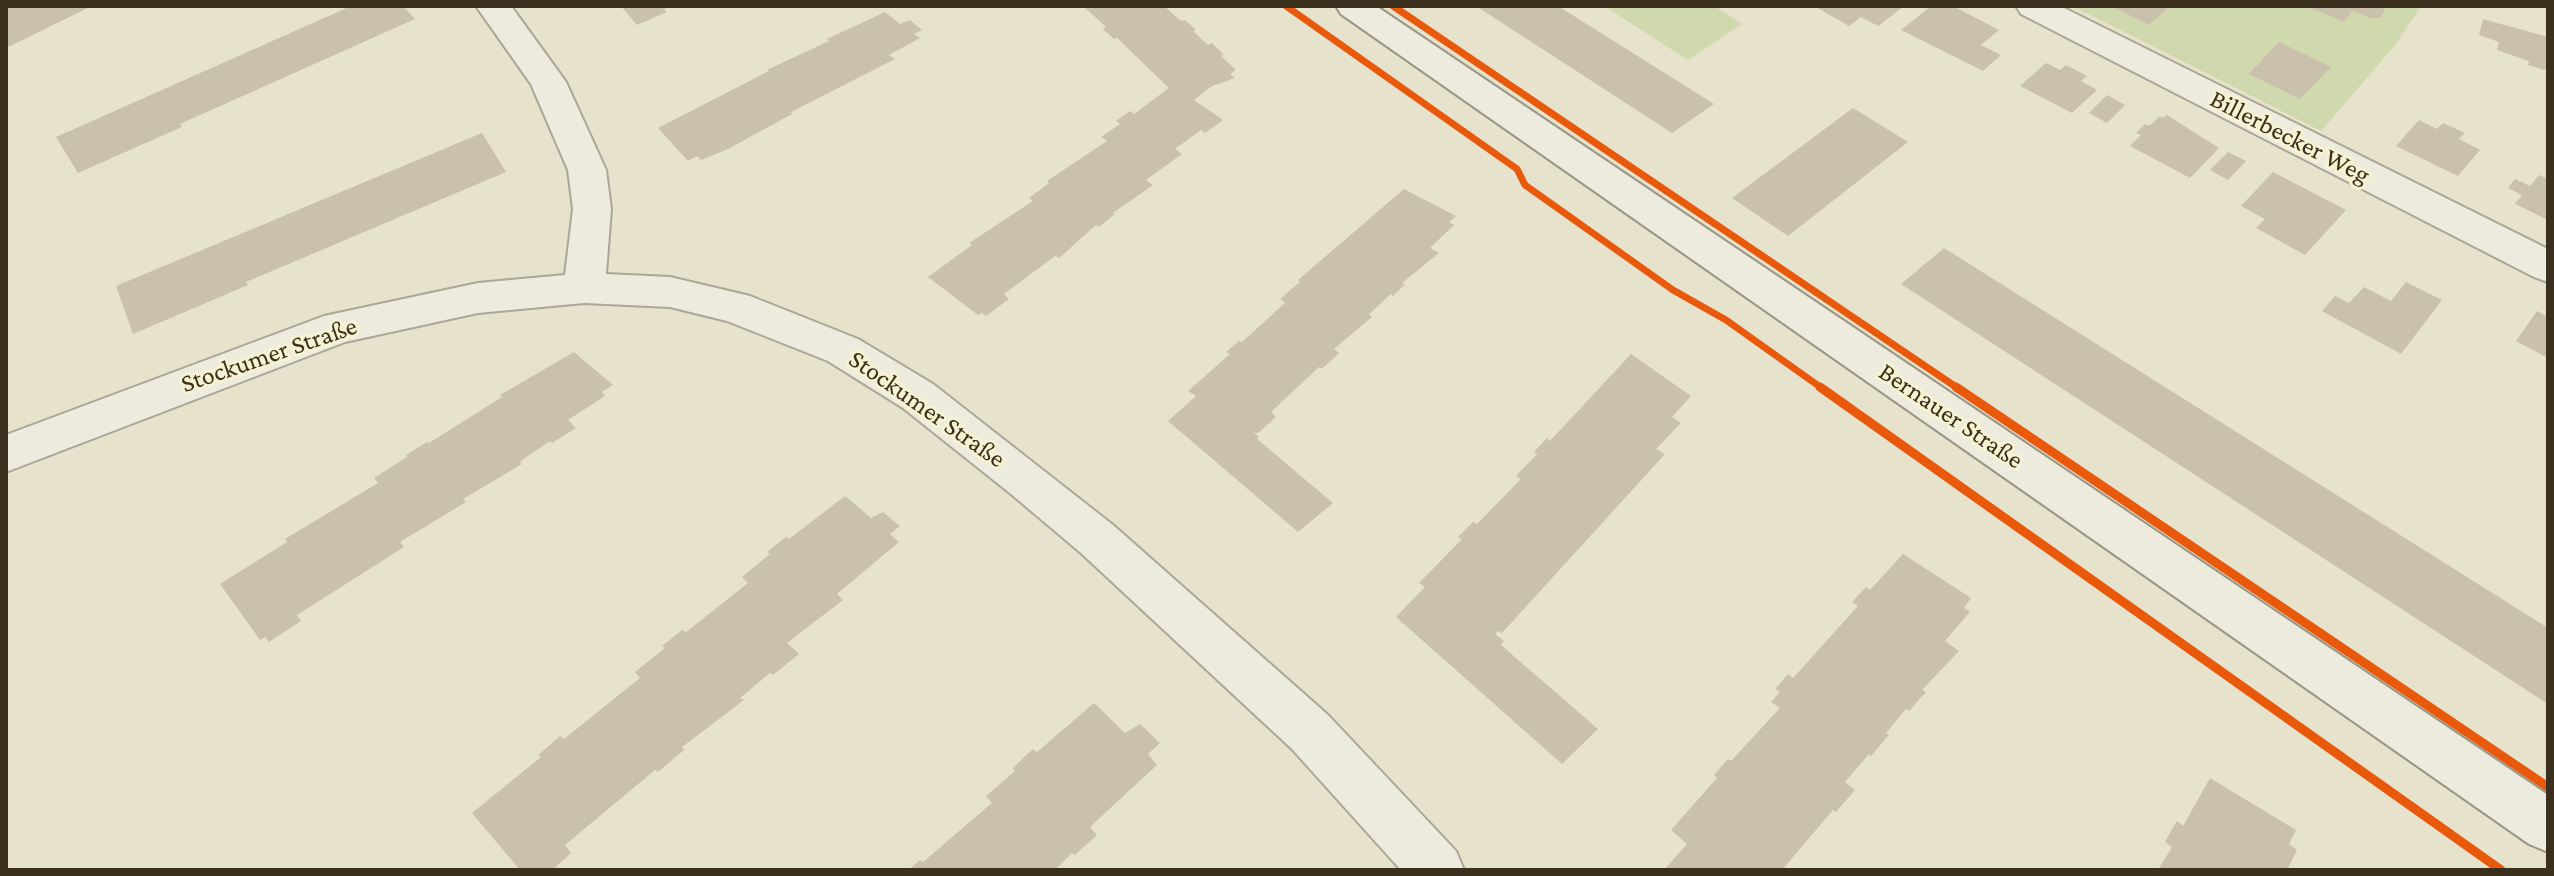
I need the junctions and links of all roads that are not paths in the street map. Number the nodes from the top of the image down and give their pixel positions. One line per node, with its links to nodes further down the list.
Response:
1 (493, 6): 5 (street)
2 (1353, 6): 7 (street, Bernauer Straße)
3 (2033, 6): 4 (street, Billerbecker Weg)
4 (2548, 267)
5 (584, 288): 6 (street, Stockumer Straße); 8 (street, Stockumer Straße)
6 (6, 454)
7 (2548, 826)
8 (1437, 870)

